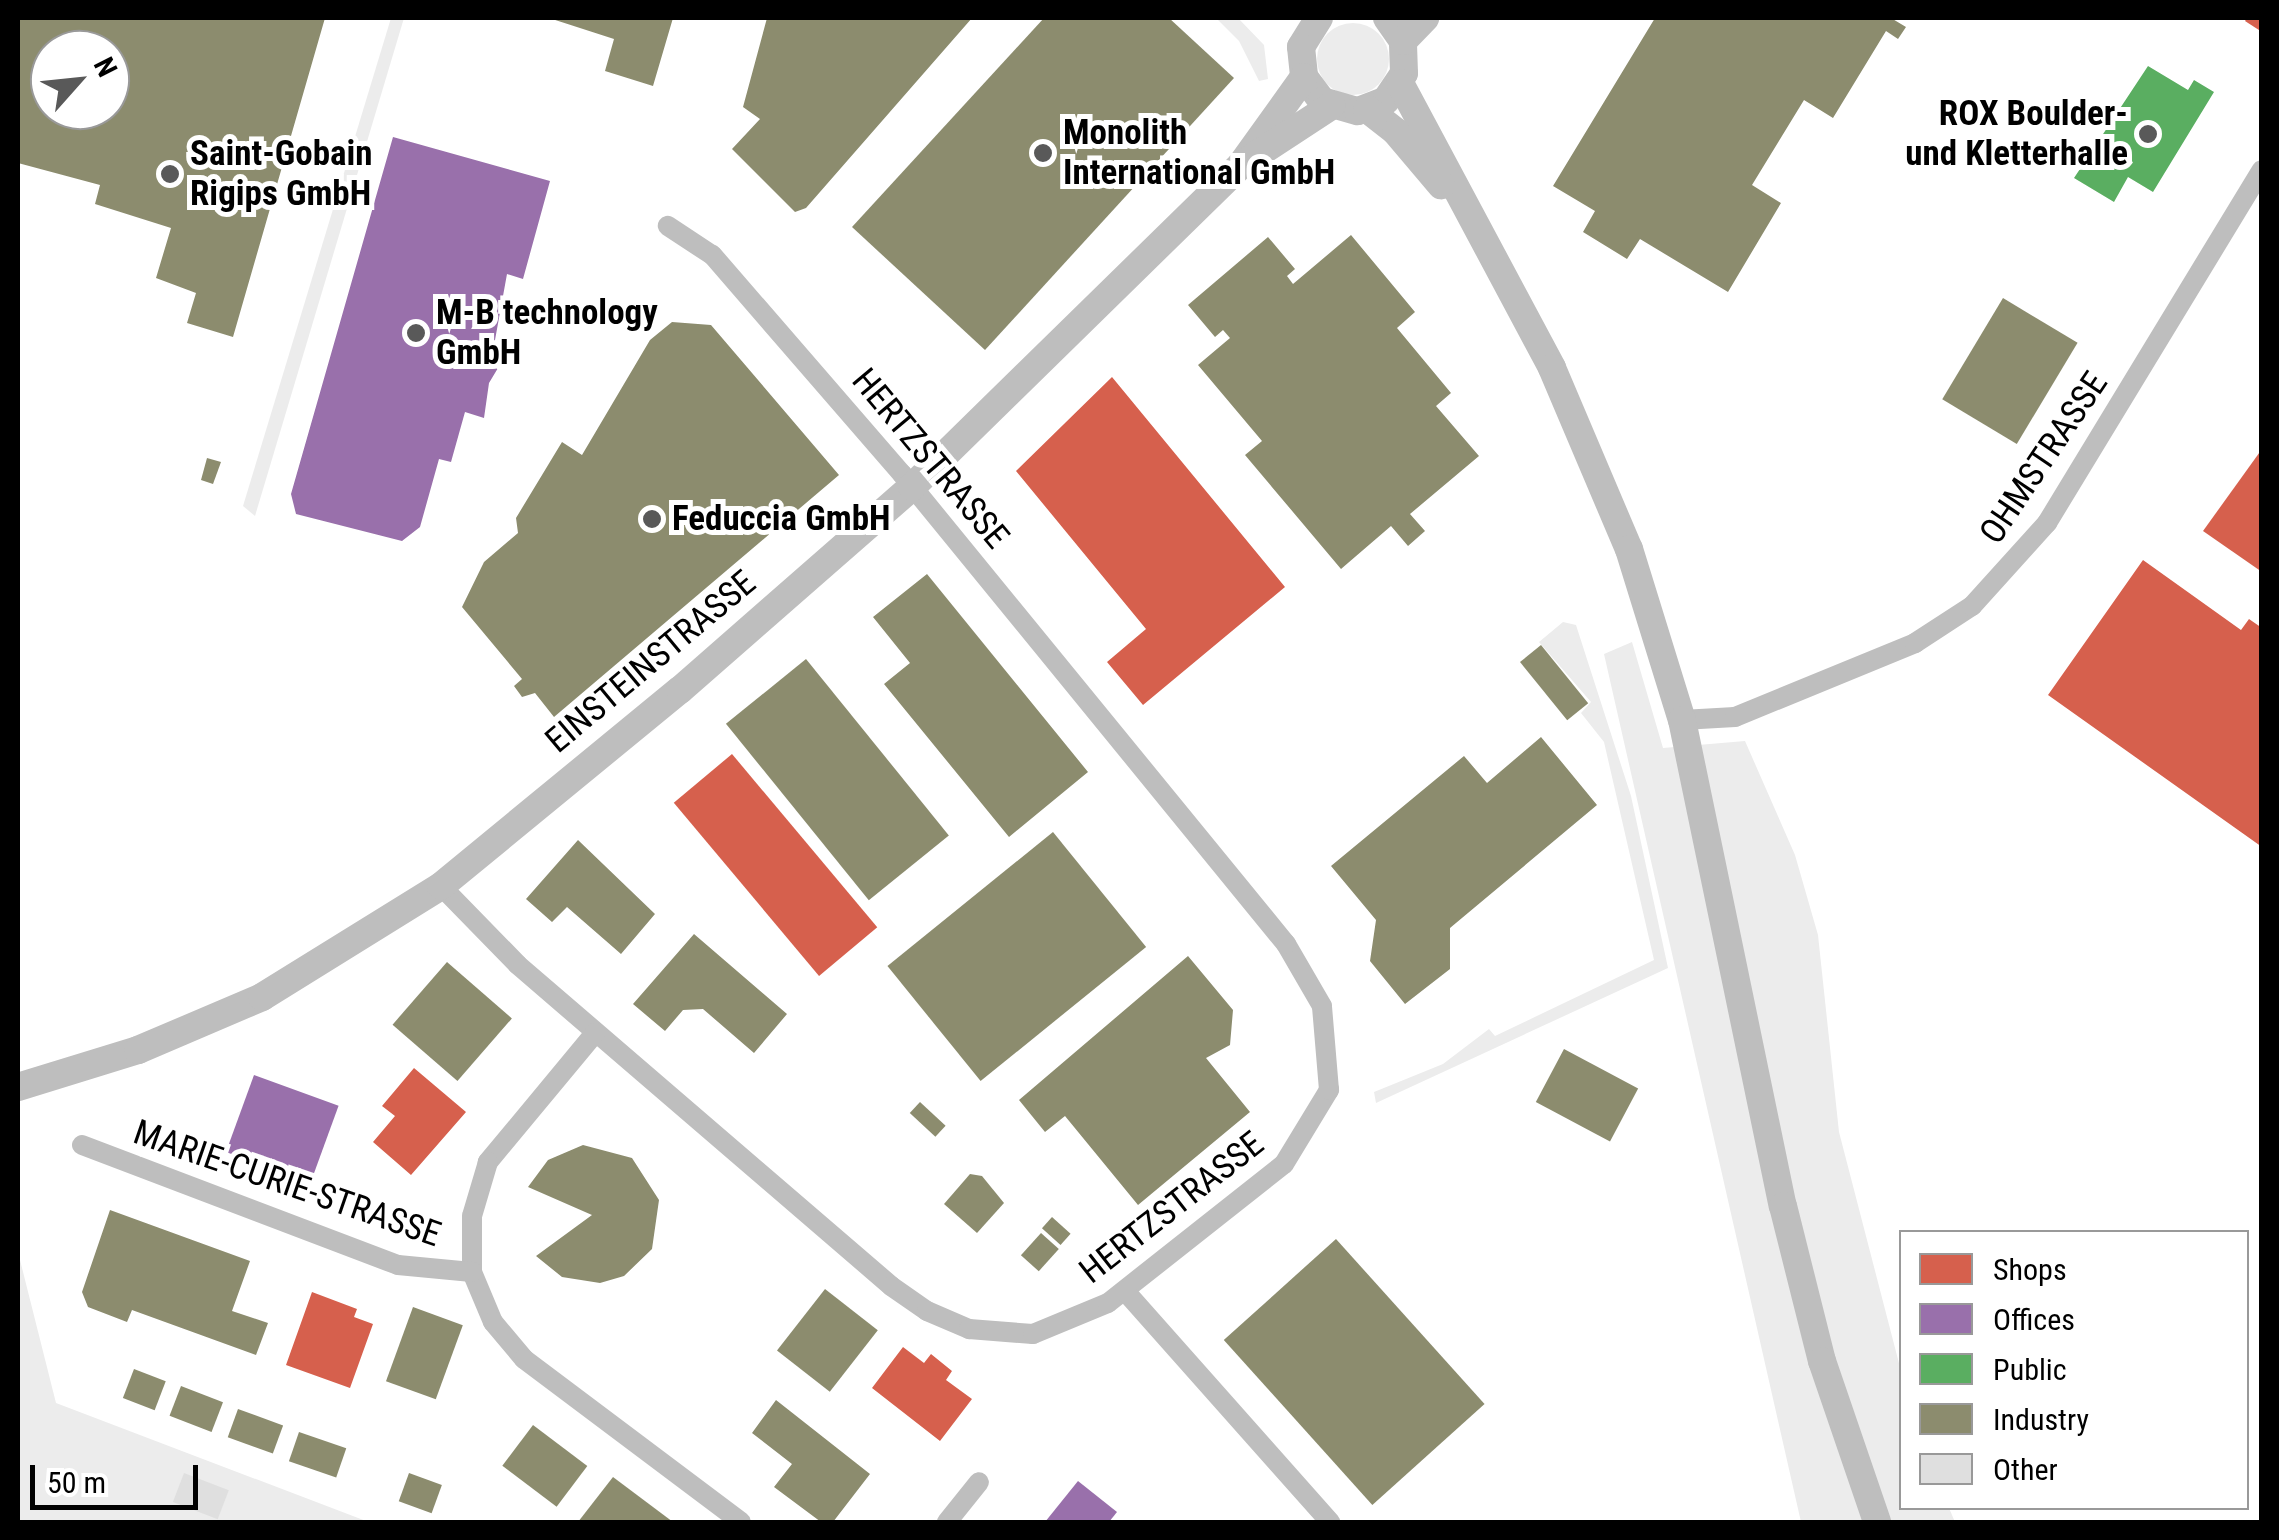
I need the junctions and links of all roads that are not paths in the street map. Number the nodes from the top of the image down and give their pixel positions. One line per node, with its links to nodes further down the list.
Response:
1 (1387, 18): 4 (street)
2 (1425, 18): 4 (street)
3 (1306, 24): 5 (street)
4 (1403, 41): 6 (street)
5 (1304, 78): 7 (street); 9 (street, EINSTEINSTRASSE)
6 (1400, 84): 8 (street); 11 (street)
7 (1331, 106): 8 (street); 9 (street, EINSTEINSTRASSE)
8 (1366, 110): 11 (street)
9 (1240, 165): 13 (street, EINSTEINSTRASSE)
10 (2262, 170): 14 (street, OHMSTRASSE)
11 (1460, 204): 14 (street)
12 (668, 226): 13 (street, HERTZSTRASSE)
13 (912, 487): 15 (street, EINSTEINSTRASSE); 20 (street, HERTZSTRASSE)
14 (1682, 720): 25 (street)
15 (441, 886): 16 (street, HERTZSTRASSE); 17 (street, EINSTEINSTRASSE)
16 (596, 1033): 19 (street, MARIE-CURIE-STRASSE); 20 (street, HERTZSTRASSE)
17 (19, 1087)
18 (82, 1145): 19 (street, MARIE-CURIE-STRASSE)
19 (472, 1272): 22 (street, MARIE-CURIE-STRASSE)
20 (1124, 1291): 24 (street)
21 (979, 1482): 23 (street)
22 (741, 1522)
23 (947, 1522)
24 (1330, 1522)
25 (1877, 1522)

